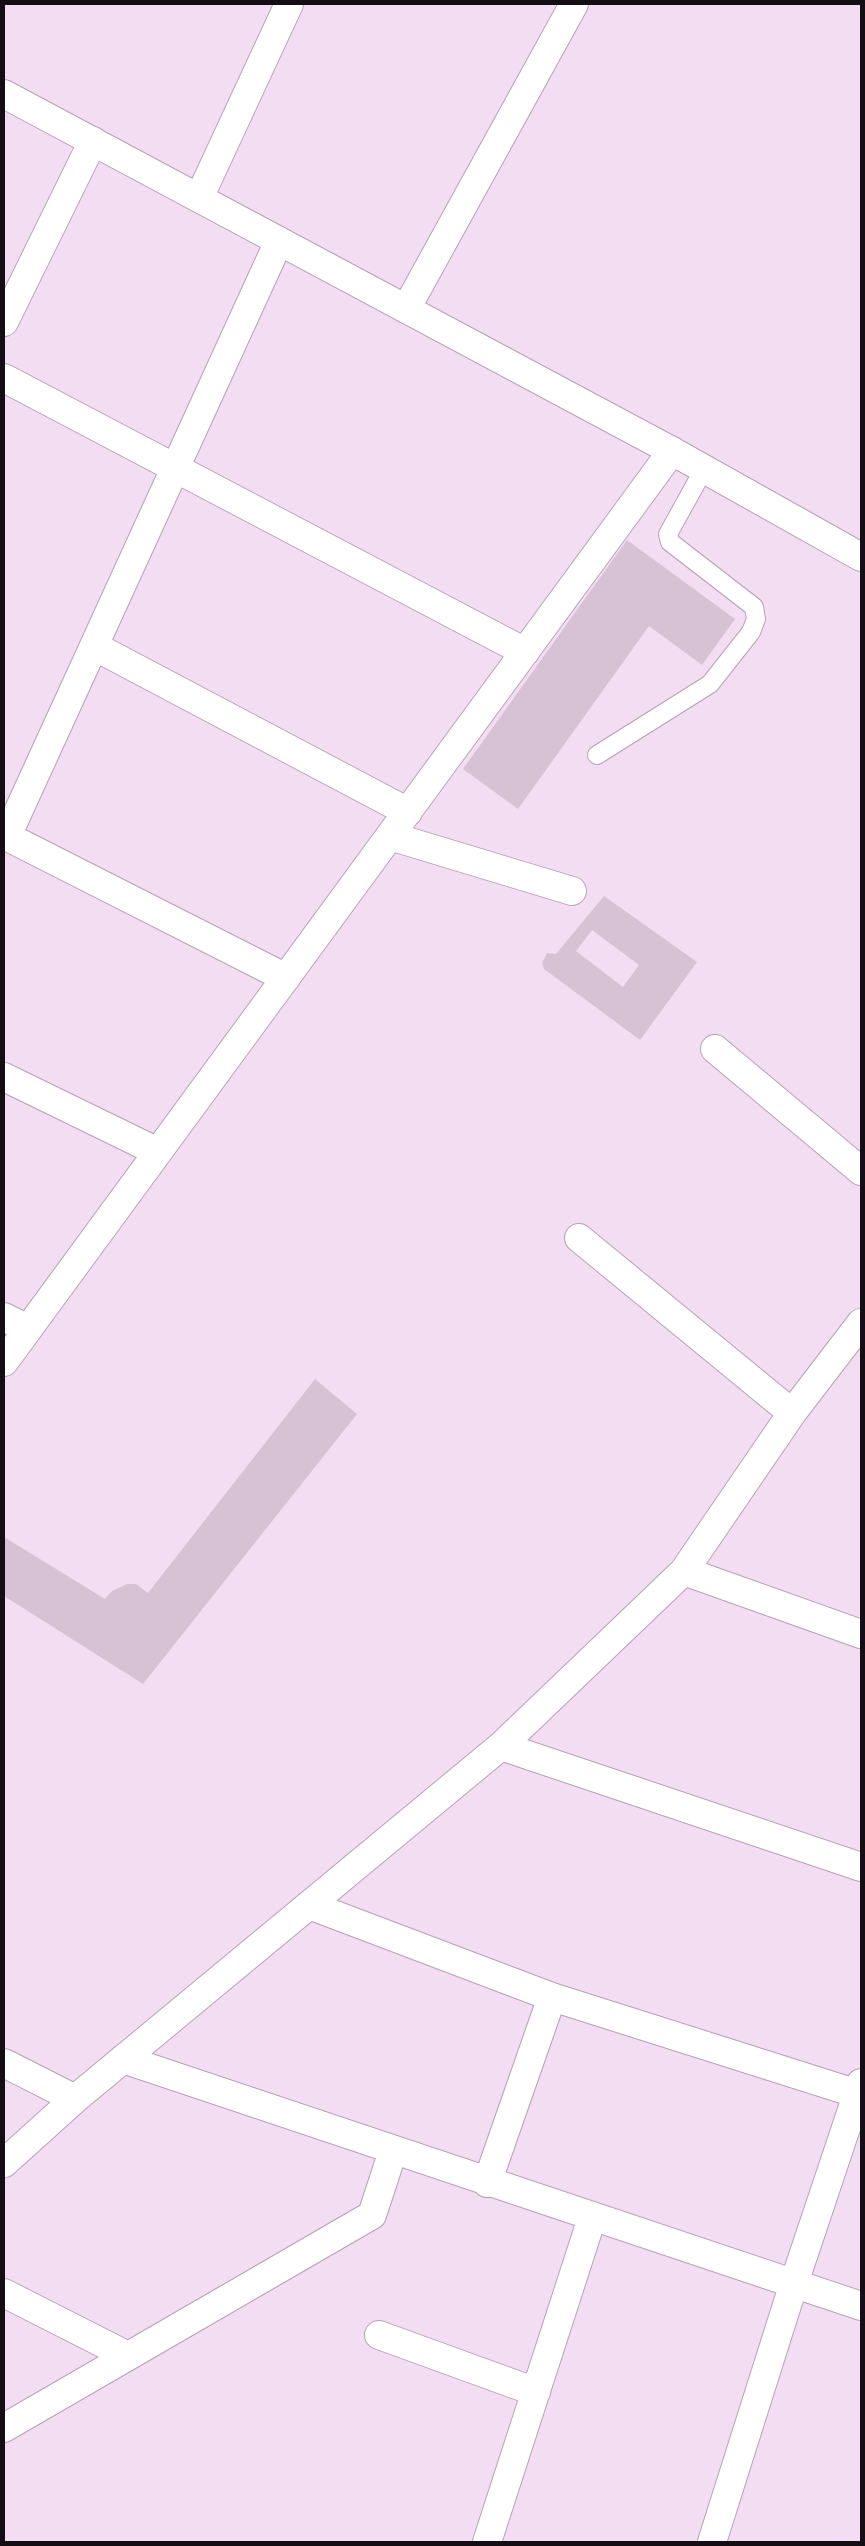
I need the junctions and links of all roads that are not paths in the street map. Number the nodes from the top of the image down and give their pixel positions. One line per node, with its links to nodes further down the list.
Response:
1 (289, 4): 5 (street)
2 (574, 4): 7 (street)
3 (4, 94): 4 (street)
4 (93, 141): 5 (street); 8 (street)
5 (199, 198): 6 (street)
6 (280, 241): 7 (street); 11 (street)
7 (406, 308): 10 (street)
8 (4, 322)
9 (4, 378): 11 (street)
10 (672, 451): 12 (street); 15 (street)
11 (175, 468): 14 (street); 15 (street)
12 (704, 469): 13 (street); 16 (lane)
13 (861, 557)
14 (94, 646): 17 (street); 18 (street)
15 (525, 652): 17 (street)
16 (597, 755)
17 (408, 812): 19 (street)
18 (5, 835): 21 (street)
19 (390, 836): 20 (street); 21 (street)
20 (572, 891)
21 (286, 978): 24 (street)
22 (715, 1049): 25 (street)
23 (4, 1076): 24 (street)
24 (158, 1152): 29 (street)
25 (861, 1171)
26 (579, 1238): 31 (street)
27 (4, 1317): 29 (street)
28 (861, 1324): 31 (street)
29 (28, 1329): 30 (street)
30 (4, 1362)
31 (792, 1412): 32 (street)
32 (684, 1571): 33 (street); 34 (street)
33 (861, 1634)
34 (501, 1746): 35 (street); 36 (street)
35 (861, 1867)
36 (309, 1905): 37 (street); 38 (street)
37 (552, 1997): 40 (street); 44 (street)
38 (123, 2059): 41 (street); 42 (street)
39 (4, 2063): 41 (street)
40 (860, 2088): 46 (street)
41 (75, 2099): 43 (street)
42 (393, 2150): 44 (street); 50 (street)
43 (4, 2163)
44 (487, 2182): 45 (street)
45 (592, 2218): 46 (street); 51 (street)
46 (794, 2283): 48 (street); 54 (street)
47 (4, 2293): 50 (street)
48 (861, 2306)
49 (379, 2335): 51 (street)
50 (128, 2356): 52 (street)
51 (536, 2392): 53 (street)
52 (4, 2428)
53 (487, 2542)
54 (712, 2542)

